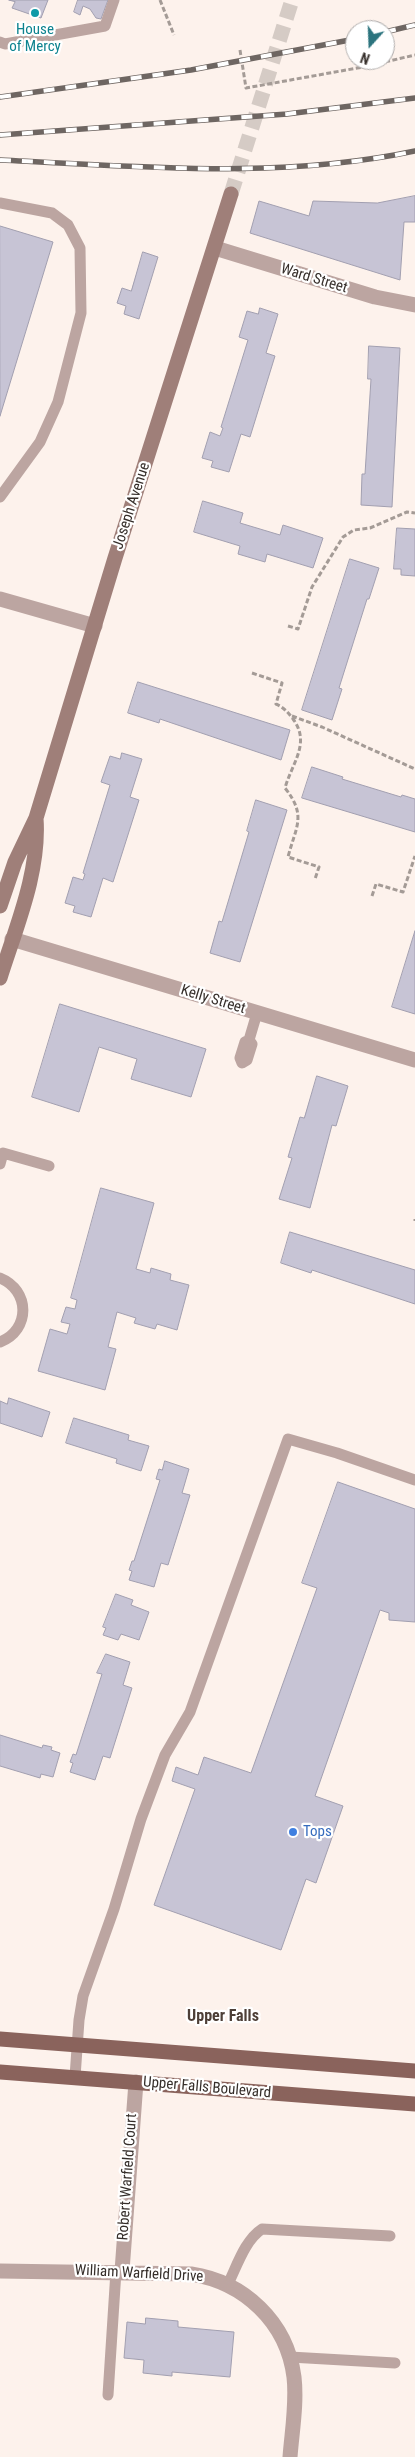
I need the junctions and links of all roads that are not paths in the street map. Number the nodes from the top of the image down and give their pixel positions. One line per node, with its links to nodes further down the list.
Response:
1 (114, 0): 2 (lane)
2 (0, 42)
3 (231, 194): 5 (main road, Joseph Avenue)
4 (0, 203): 7 (lane)
5 (215, 248): 6 (street, Ward Street); 9 (main road, Joseph Avenue)
6 (415, 305)
7 (0, 497)
8 (0, 598): 9 (street)
9 (95, 626): 10 (main road, Joseph Avenue)
10 (36, 818): 11 (main road, Joseph Avenue); 12 (main road, Joseph Avenue)
11 (0, 906)
12 (12, 939): 13 (main road, Joseph Avenue); 14 (street, Kelly Street)
13 (0, 978)
14 (256, 1013): 15 (lane); 16 (street, Kelly Street)
15 (249, 1040)
16 (415, 1060)
17 (0, 1164): 18 (lane)
18 (49, 1166)
19 (0, 1278): 20 (lane)
20 (0, 1342)
21 (415, 1480): 23 (lane)
22 (0, 2039): 23 (main road)
23 (77, 2045): 24 (main road); 26 (lane)
24 (415, 2071)
25 (0, 2072): 26 (main road, Upper Falls Boulevard)
26 (75, 2077): 27 (main road, Upper Falls Boulevard)
27 (136, 2082): 28 (main road, Upper Falls Boulevard); 31 (street, Robert Warfield Court)
28 (415, 2104)
29 (390, 2236): 32 (lane)
30 (0, 2271): 31 (street, William Warfield Drive)
31 (119, 2271): 32 (street, William Warfield Drive); 35 (lane)
32 (228, 2284): 33 (street, William Warfield Drive)
33 (290, 2357): 34 (lane); 36 (street, William Warfield Drive)
34 (395, 2363)
35 (108, 2395)
36 (290, 2457)

